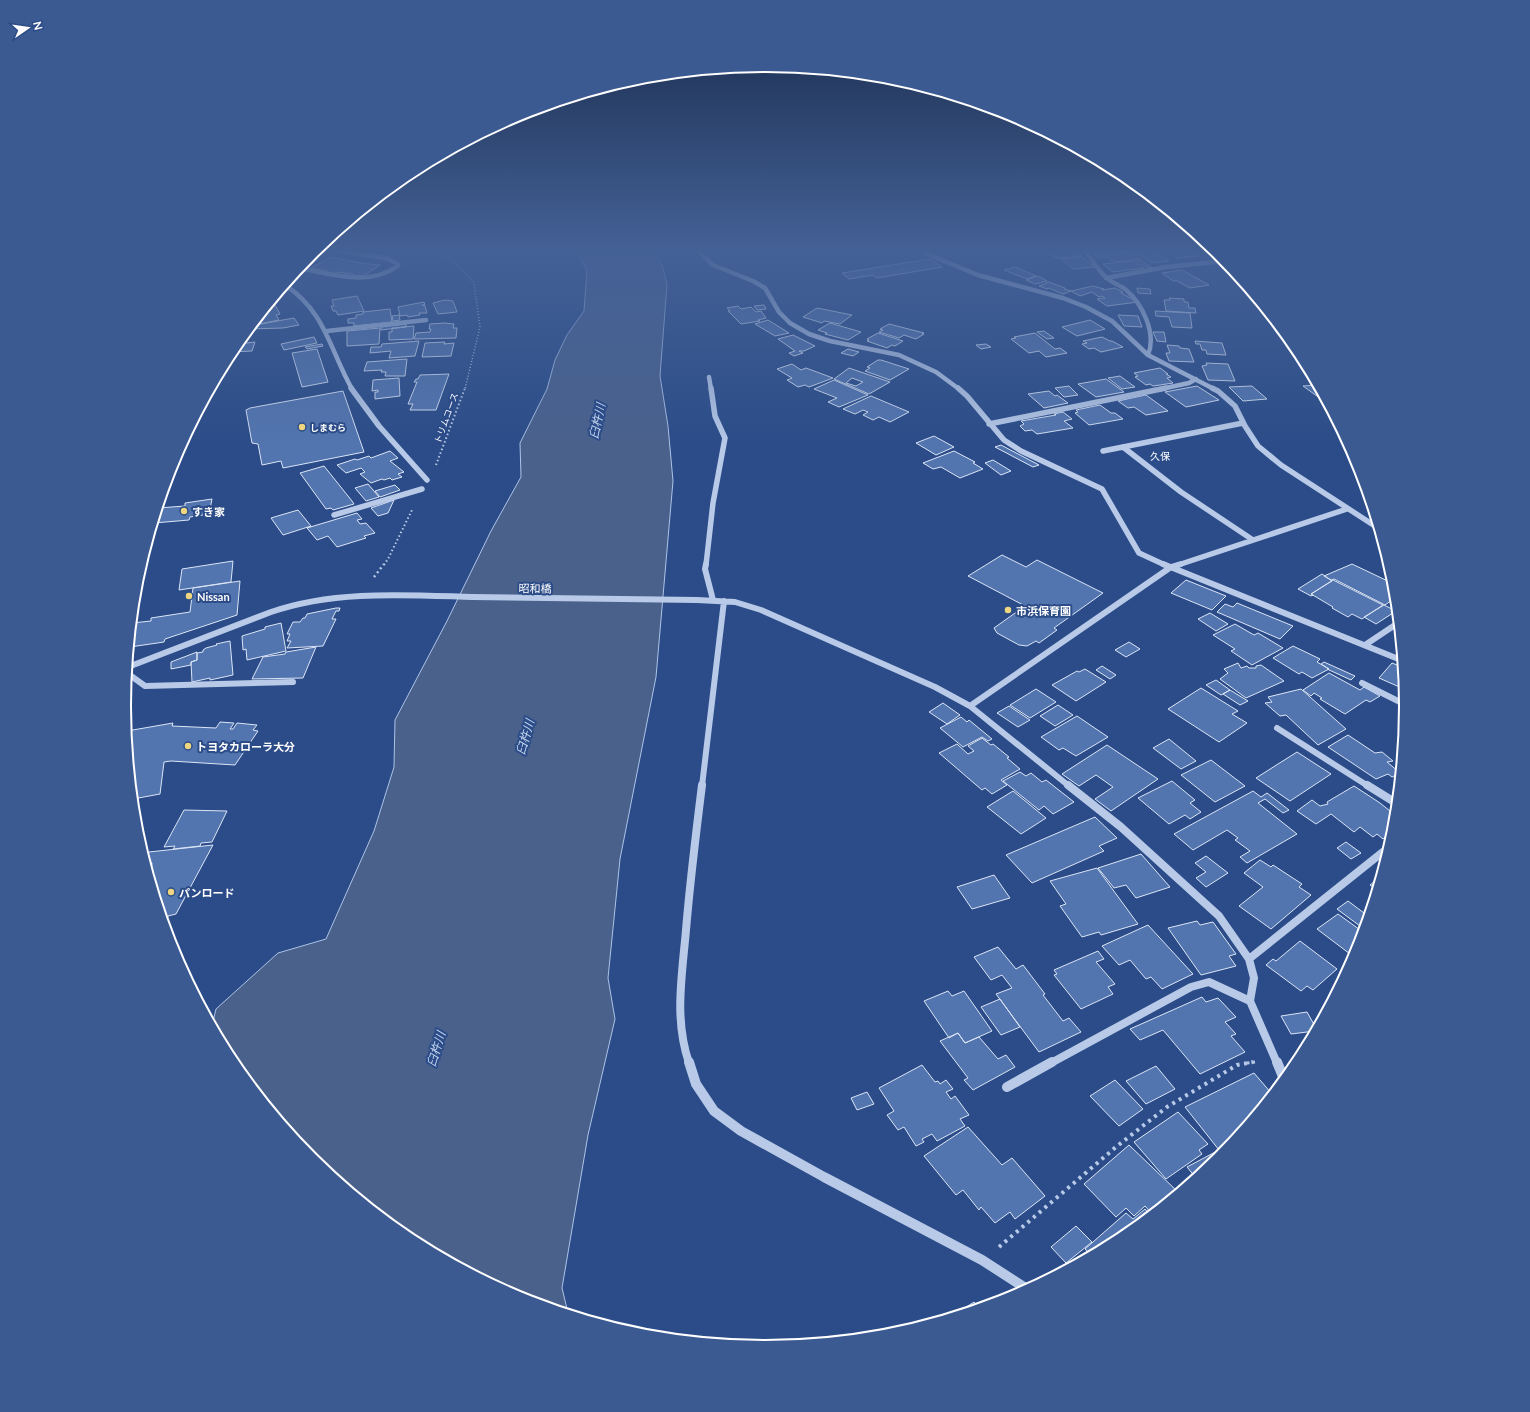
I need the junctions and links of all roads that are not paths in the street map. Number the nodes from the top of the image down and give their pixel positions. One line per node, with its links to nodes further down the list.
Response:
1 (315, 315): 6 (street)
2 (782, 315): 11 (street)
3 (1101, 315): 7 (street)
4 (1144, 315): 7 (street)
5 (426, 320): 6 (street)
6 (327, 331): 14 (street)
7 (1148, 355): 9 (street)
8 (709, 377): 21 (street)
9 (1196, 379): 10 (street); 11 (street)
10 (1243, 423): 12 (street); 16 (street)
11 (989, 424): 20 (street)
12 (1123, 447): 13 (street); 19 (street)
13 (1103, 452)
14 (428, 480)
15 (422, 489): 17 (street)
16 (1347, 509): 18 (street); 19 (street)
17 (334, 515)
18 (1372, 524)
19 (1253, 540): 20 (street)
20 (1171, 567): 24 (street); 31 (street)
21 (713, 600): 22 (street, 昭和橋); 26 (street, 昭和橋)
22 (724, 601): 31 (street, 昭和橋); 39 (street)
23 (1394, 626): 24 (street)
24 (1365, 645): 25 (street)
25 (1397, 658)
26 (132, 665)
27 (132, 676): 28 (street)
28 (293, 682)
29 (1362, 683): 30 (street)
30 (1399, 701)
31 (970, 706): 35 (street, 昭和橋)
32 (1277, 728): 33 (street)
33 (1392, 801)
34 (1381, 853): 35 (street)
35 (1248, 959): 36 (street, 昭和橋)
36 (1250, 1001): 37 (street); 38 (street)
37 (1281, 1073)
38 (1007, 1087)
39 (1022, 1286)

